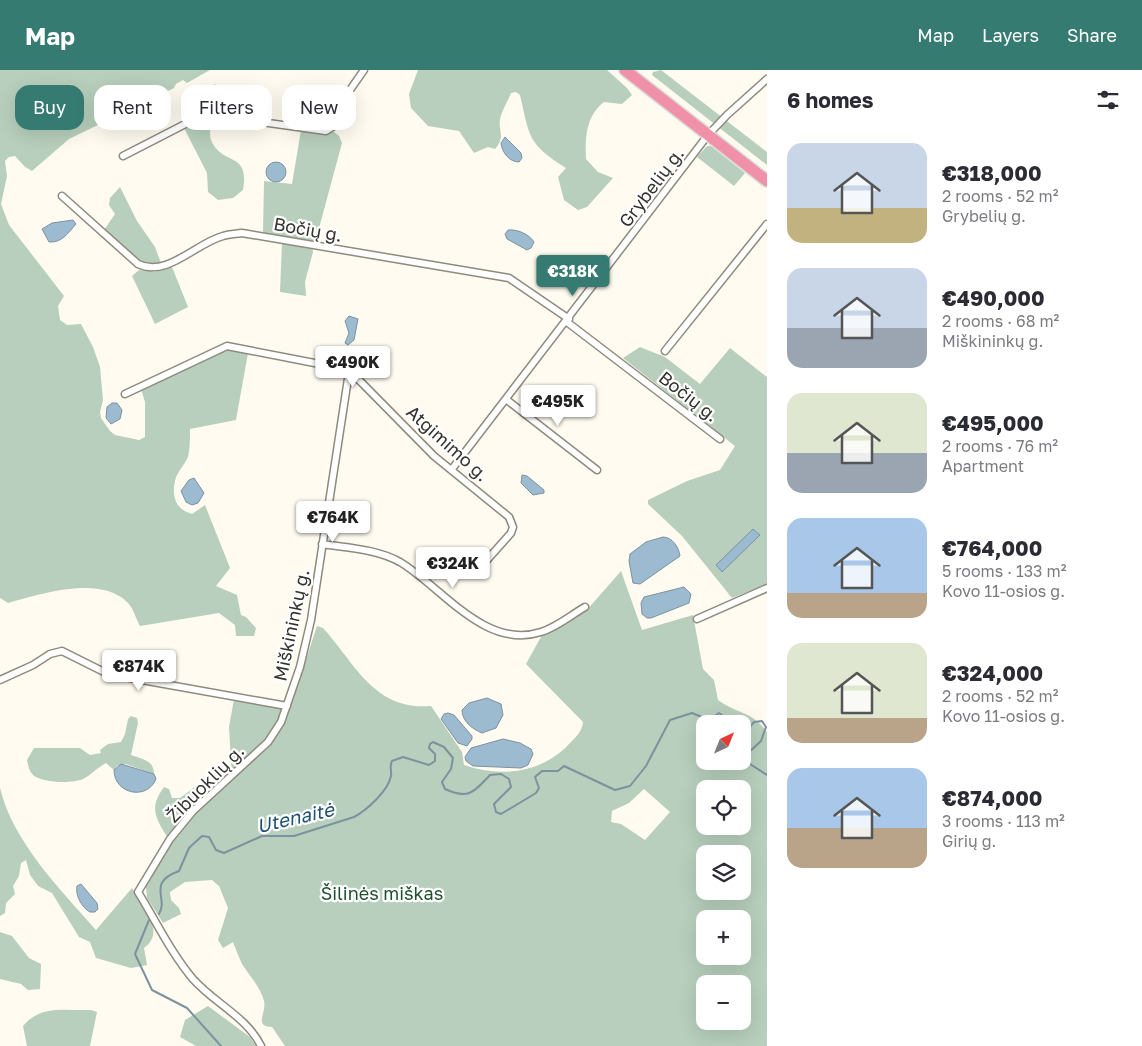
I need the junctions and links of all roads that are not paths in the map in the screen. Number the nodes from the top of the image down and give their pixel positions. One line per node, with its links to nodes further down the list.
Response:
1 (364, 70): 5 (street)
2 (625, 70): 4 (highway)
3 (767, 79): 4 (street, Grybelių g.)
4 (708, 135): 6 (highway); 9 (street, Grybelių g.)
5 (123, 156)
6 (767, 181)
7 (62, 196): 9 (street, Bočių g.)
8 (767, 224): 10 (street)
9 (568, 320): 13 (street, Grybelių g.); 14 (street, Bočių g.)
10 (666, 351)
11 (349, 372): 12 (street, Atgimimo g.); 15 (street, Atgimimo g.); 17 (street, Miškininkų g.)
12 (125, 394)
13 (507, 400): 15 (street, Grybelių g.); 16 (street)
14 (720, 439)
15 (452, 469): 18 (street, Atgimimo g.)
16 (597, 470)
17 (322, 544): 20 (street); 23 (street, Miškininkų g.)
18 (487, 560)
19 (767, 588): 21 (street)
20 (584, 607)
21 (697, 619)
22 (0, 680): 23 (street)
23 (287, 706): 24 (street, Žibuoklių g.)
24 (261, 1046)

